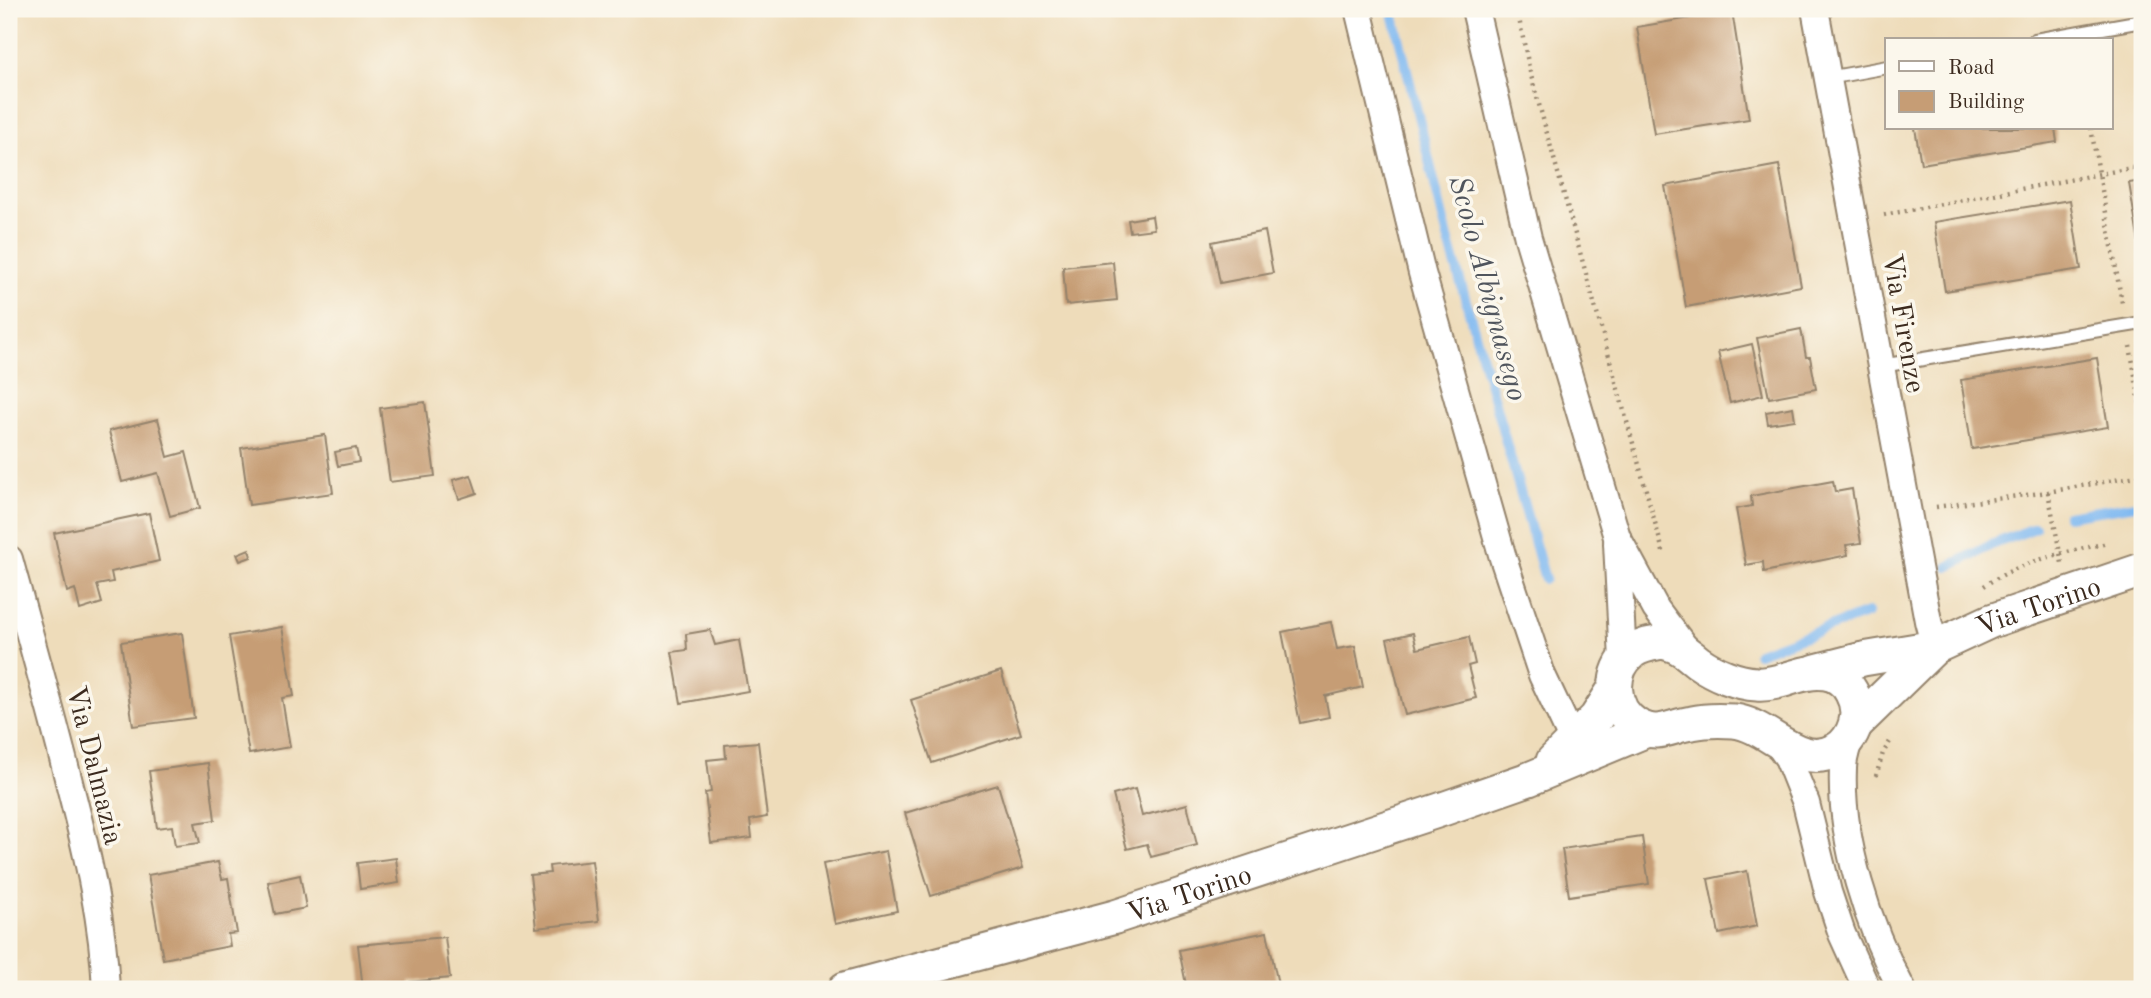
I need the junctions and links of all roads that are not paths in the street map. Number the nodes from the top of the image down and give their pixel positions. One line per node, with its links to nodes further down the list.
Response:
1 (1358, 9): 20 (street)
2 (1475, 9): 10 (street)
3 (1815, 9): 7 (street, Via Firenze)
4 (2142, 20): 5 (lane)
5 (2046, 38)
6 (1885, 67): 7 (lane)
7 (1828, 78): 9 (street, Via Firenze)
8 (2142, 324): 9 (lane)
9 (1881, 366): 13 (street, Via Firenze)
10 (1617, 537): 14 (street); 16 (street)
11 (9, 559): 22 (street, Via Dalmazia)
12 (2142, 570): 13 (street, Via Torino)
13 (1935, 647): 15 (street, Via Torino); 18 (street, Via Torino)
14 (1689, 653): 15 (street, Via Torino); 16 (street, Via Torino)
15 (1816, 671): 18 (street)
16 (1619, 674): 17 (street); 20 (street, Via Torino)
17 (1647, 730): 19 (street, Via Torino); 21 (street, Via Torino)
18 (1853, 731): 19 (street, Via Torino); 25 (street)
19 (1773, 737): 24 (street)
20 (1573, 741): 21 (street, Via Torino)
21 (1529, 779): 23 (street, Via Torino)
22 (106, 989)
23 (845, 989)
24 (1867, 989)
25 (1902, 989)

